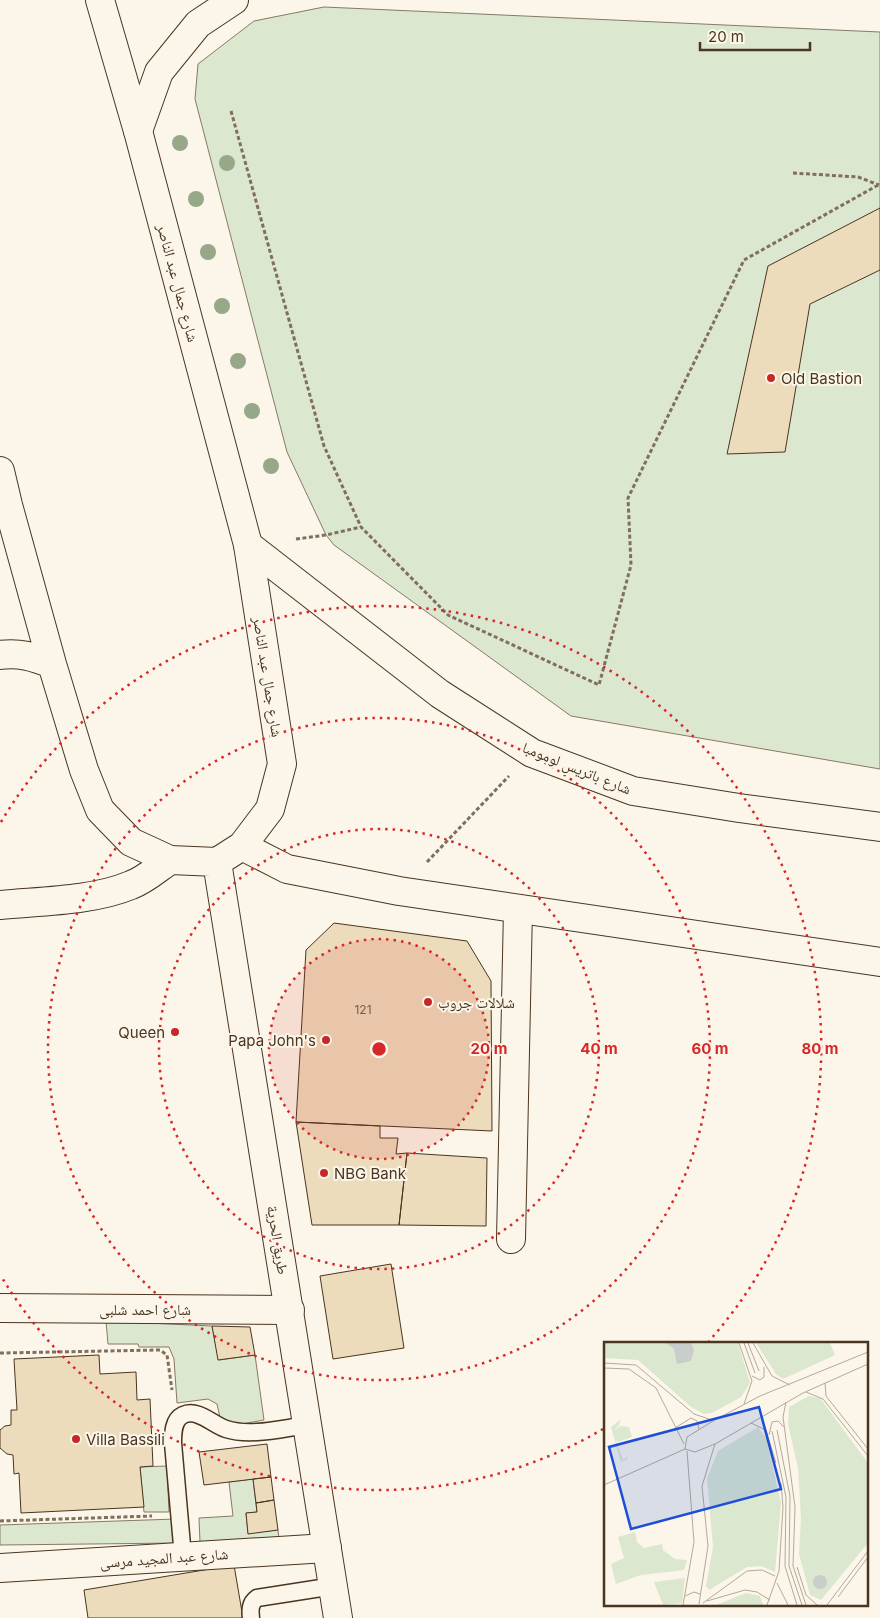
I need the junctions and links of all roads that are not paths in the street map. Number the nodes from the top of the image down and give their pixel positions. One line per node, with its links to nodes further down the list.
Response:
1 (100, 0): 3 (main road, شارع جمال عبد الناصر)
2 (234, 0): 3 (main road)
3 (138, 131): 6 (main road, شارع جمال عبد الناصر)
4 (0, 471): 5 (main road)
5 (4, 512): 8 (main road)
6 (248, 545): 9 (main road, شارع باتريس لومومبا); 10 (main road, شارع جمال عبد الناصر)
7 (0, 654): 8 (main road)
8 (52, 664): 11 (main road)
9 (880, 827)
10 (242, 846): 12 (main road, شارع جمال عبد الناصر); 14 (main road)
11 (170, 860): 12 (main road); 13 (main road)
12 (217, 862): 18 (main road, طريق الحرية)
13 (0, 904)
14 (518, 909): 15 (main road); 16 (main road)
15 (880, 962)
16 (511, 1239)
17 (0, 1308): 18 (main road, شارع احمد شلبى)
18 (290, 1310): 19 (main road, طريق الحرية)
19 (308, 1425): 20 (main road, طريق الحرية); 21 (lane)
20 (327, 1548): 21 (main road, شارع عبد المجيد مرسى); 23 (main road, طريق الحرية)
21 (184, 1557): 22 (main road, شارع عبد المجيد مرسى)
22 (0, 1568)
23 (334, 1586): 24 (lane); 25 (main road, طريق الحرية)
24 (251, 1618)
25 (338, 1618)

